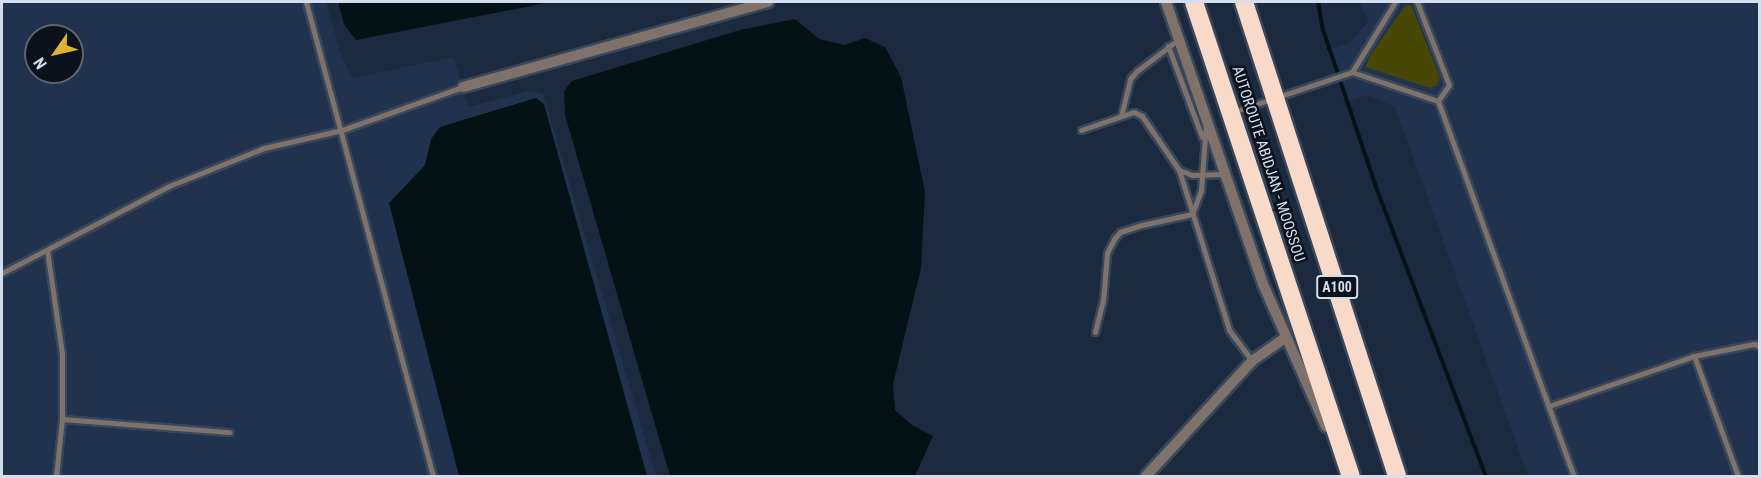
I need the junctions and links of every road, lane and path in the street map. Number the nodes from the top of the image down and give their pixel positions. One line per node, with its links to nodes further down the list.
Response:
1 (306, 2): 17 (lane)
2 (768, 2): 11 (street)
3 (1166, 2): 8 (street)
4 (1194, 2): 14 (highway, AUTOROUTE ABIDJAN - MOOSSOU / A100)
5 (1244, 2): 12 (highway, AUTOROUTE ABIDJAN - MOOSSOU / A100)
6 (1395, 2): 10 (lane)
7 (1417, 2): 13 (lane)
8 (1179, 39): 9 (lane); 16 (street)
9 (1168, 46): 15 (lane); 19 (lane)
10 (1352, 72): 12 (lane); 13 (lane)
11 (462, 87): 17 (lane)
12 (1277, 98): 14 (lane); 39 (highway, AUTOROUTE ABIDJAN - MOOSSOU / A100)
13 (1438, 101): 31 (lane)
14 (1233, 112): 38 (highway, AUTOROUTE ABIDJAN - MOOSSOU / A100)
15 (1121, 116): 18 (lane); 20 (lane)
16 (1207, 119): 19 (lane); 21 (street)
17 (342, 130): 24 (lane); 35 (lane)
18 (1081, 130)
19 (1202, 138): 22 (lane)
20 (1179, 170): 22 (lane); 23 (lane)
21 (1226, 174): 22 (lane); 27 (street)
22 (1203, 175): 23 (lane)
23 (1192, 214): 26 (lane); 30 (lane)
24 (47, 250): 25 (lane); 32 (lane)
25 (2, 273)
26 (1095, 332)
27 (1284, 339): 30 (street); 37 (street)
28 (1760, 346): 29 (lane)
29 (1694, 356): 31 (lane); 41 (lane)
30 (1252, 361): 36 (street)
31 (1549, 406): 40 (lane)
32 (62, 419): 33 (lane); 34 (lane)
33 (229, 432)
34 (56, 477)
35 (433, 477)
36 (1146, 477)
37 (1343, 477)
38 (1351, 477)
39 (1397, 477)
40 (1574, 477)
41 (1738, 477)

